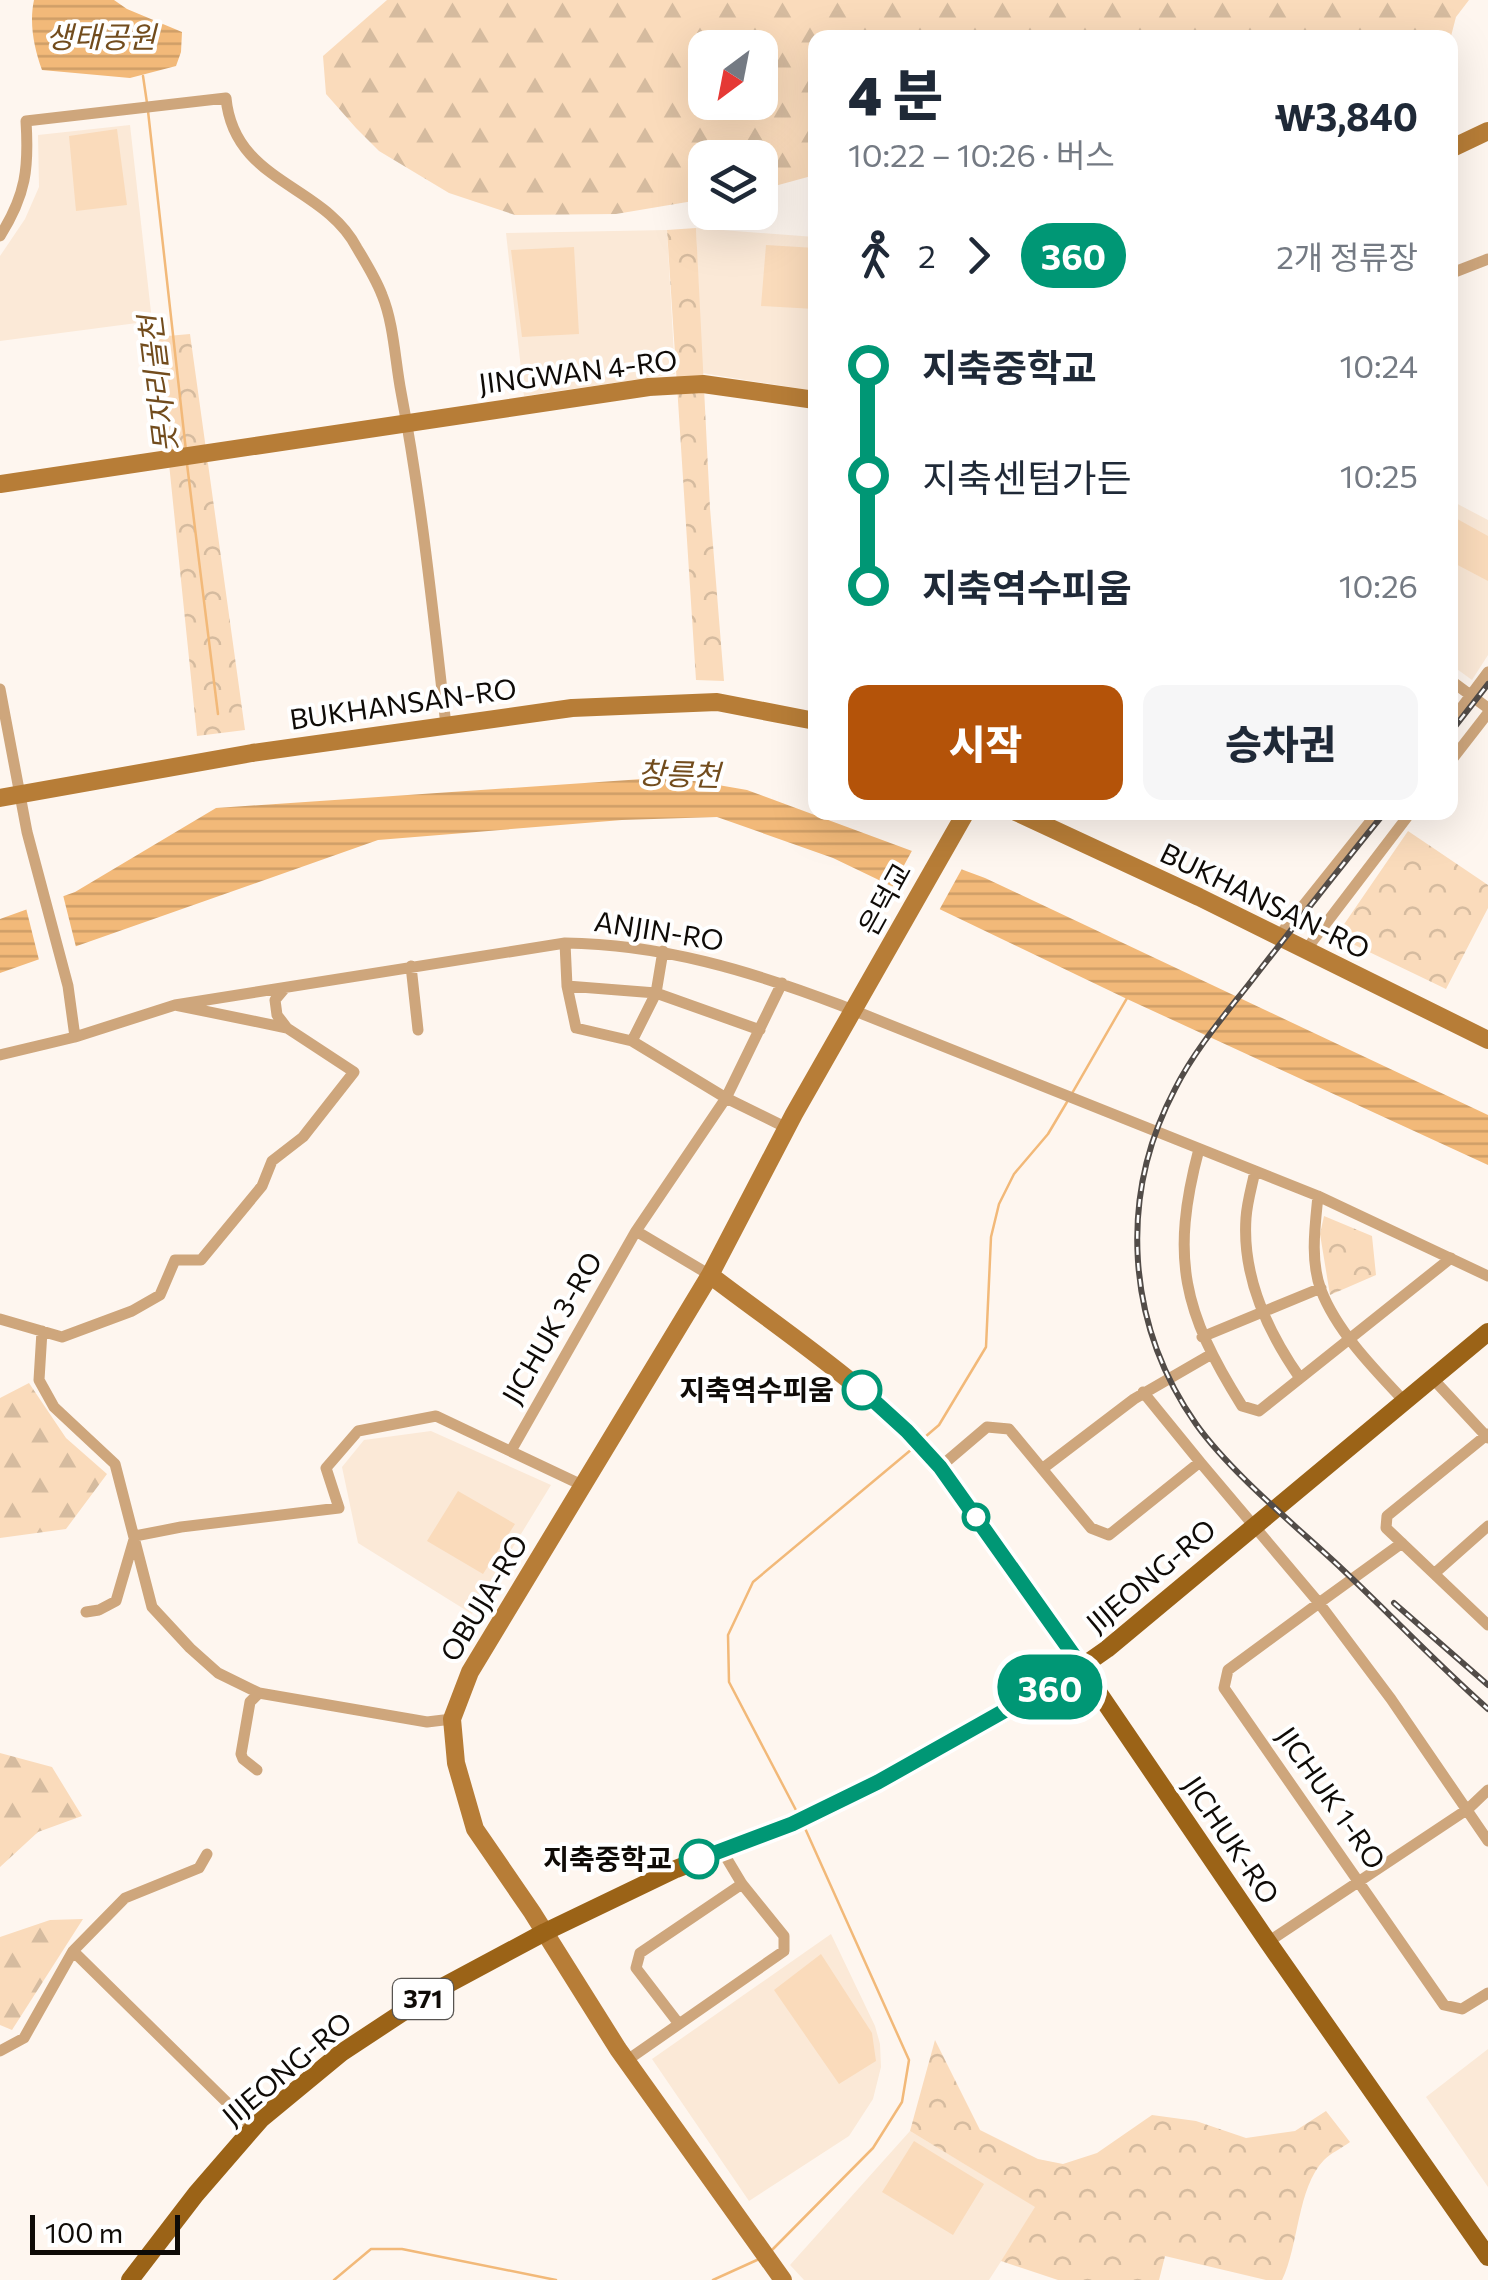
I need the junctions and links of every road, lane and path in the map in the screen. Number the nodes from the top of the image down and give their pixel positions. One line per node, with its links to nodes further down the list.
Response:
1 (1488, 131): 2 (main road)
2 (1458, 145)
3 (0, 236): 7 (street)
4 (1488, 259): 5 (street)
5 (1458, 271)
6 (808, 399): 7 (main road, JINGWAN 4-RO)
7 (407, 422): 8 (main road, JINGWAN 4-RO); 16 (street)
8 (0, 484)
9 (1488, 672): 12 (street)
10 (1458, 686): 12 (street)
11 (0, 689): 18 (street)
12 (1471, 697): 13 (street); 14 (street)
13 (1488, 710): 17 (street)
14 (1458, 713)
15 (808, 720): 16 (main road, BUKHANSAN-RO)
16 (446, 725): 18 (main road, BUKHANSAN-RO)
17 (1458, 751)
18 (9, 796): 38 (street)
19 (961, 820): 28 (main road, 은덕교)
20 (1033, 820): 23 (main road, BUKHANSAN-RO)
21 (1372, 820): 23 (street)
22 (1406, 820): 25 (street)
23 (1279, 936): 25 (main road, BUKHANSAN-RO)
24 (565, 942): 26 (street, ANJIN-RO); 27 (street, ANJIN-RO); 30 (street)
25 (1305, 950): 40 (main road, BUKHANSAN-RO)
26 (663, 951): 29 (street, ANJIN-RO); 32 (street)
27 (410, 966): 31 (street, ANJIN-RO); 36 (street)
28 (874, 975): 34 (main road, OBUJA-RO)
29 (782, 983): 34 (street, ANJIN-RO); 37 (street, JICHUK 3-RO)
30 (567, 986): 32 (street); 39 (street)
31 (285, 988): 33 (street, ANJIN-RO); 35 (street)
32 (656, 994): 37 (street); 39 (street)
33 (175, 1005): 35 (street); 38 (street)
34 (853, 1012): 43 (main road, OBUJA-RO); 44 (street, ANJIN-RO)
35 (287, 1028): 54 (street)
36 (418, 1030)
37 (760, 1030): 42 (street, JICHUK 3-RO)
38 (75, 1037): 41 (street)
39 (632, 1040): 42 (street)
40 (1488, 1040)
41 (0, 1055)
42 (726, 1098): 43 (street); 47 (street, JICHUK 3-RO)
43 (787, 1128): 49 (main road, OBUJA-RO)
44 (1199, 1149): 45 (street); 56 (street)
45 (1255, 1172): 46 (street); 52 (street)
46 (1318, 1196): 48 (street); 51 (street)
47 (636, 1231): 49 (street); 64 (street, JICHUK 3-RO)
48 (1451, 1258): 50 (street); 57 (street)
49 (710, 1275): 65 (main road, JICHUK-RO); 68 (main road, OBUJA-RO)
50 (1488, 1276)
51 (1320, 1288): 52 (street); 57 (street)
52 (1262, 1310): 56 (street); 59 (street)
53 (0, 1319): 54 (street)
54 (42, 1332): 71 (street)
55 (1488, 1332): 60 (main road, JIJEONG-RO)
56 (1202, 1337): 58 (street)
57 (1350, 1337): 59 (street); 62 (street)
58 (1210, 1355): 59 (street); 61 (street)
59 (1300, 1378)
60 (1434, 1380): 62 (main road, JIJEONG-RO); 63 (street)
61 (1143, 1392): 66 (street); 67 (street)
62 (1406, 1403): 70 (main road, JIJEONG-RO)
63 (1487, 1436): 72 (street)
64 (512, 1449): 68 (street, JICHUK 3-RO); 71 (street, JICHUK 3-RO)
65 (934, 1461): 67 (street); 77 (main road, JICHUK-RO)
66 (1200, 1462): 67 (street); 70 (street)
67 (1042, 1470)
68 (584, 1486): 79 (main road, OBUJA-RO)
69 (1488, 1526): 73 (street)
70 (1252, 1527): 74 (street); 77 (main road, JIJEONG-RO)
71 (135, 1536): 75 (street); 78 (street)
72 (1402, 1542): 73 (street); 74 (street, JICHUK 1-RO)
73 (1435, 1574): 76 (street)
74 (1319, 1602): 82 (street); 86 (street, JICHUK 1-RO)
75 (86, 1612)
76 (1485, 1618)
77 (1082, 1667): 84 (main road, JIJEONG-RO / 371); 89 (main road, JICHUK-RO)
78 (260, 1694): 79 (street); 80 (street)
79 (452, 1719): 88 (main road, OBUJA-RO)
80 (257, 1770)
81 (1488, 1790): 82 (street)
82 (1468, 1809): 83 (street); 86 (street)
83 (1488, 1841)
84 (721, 1849): 87 (street); 88 (main road, JIJEONG-RO / 371)
85 (207, 1854): 90 (street)
86 (1359, 1882): 89 (street); 91 (street, JICHUK 1-RO)
87 (742, 1884): 92 (street); 92 (street)
88 (545, 1932): 94 (main road, OBUJA-RO); 95 (main road, JIJEONG-RO / 371)
89 (1268, 1942): 96 (main road, JICHUK-RO)
90 (73, 1951): 93 (street); 95 (street)
91 (1488, 1993)
92 (678, 2024): 94 (street)
93 (0, 2051)
94 (626, 2061): 98 (main road, OBUJA-RO)
95 (252, 2128): 97 (main road, JIJEONG-RO / 371)
96 (1488, 2257)
97 (130, 2280)
98 (783, 2280)

